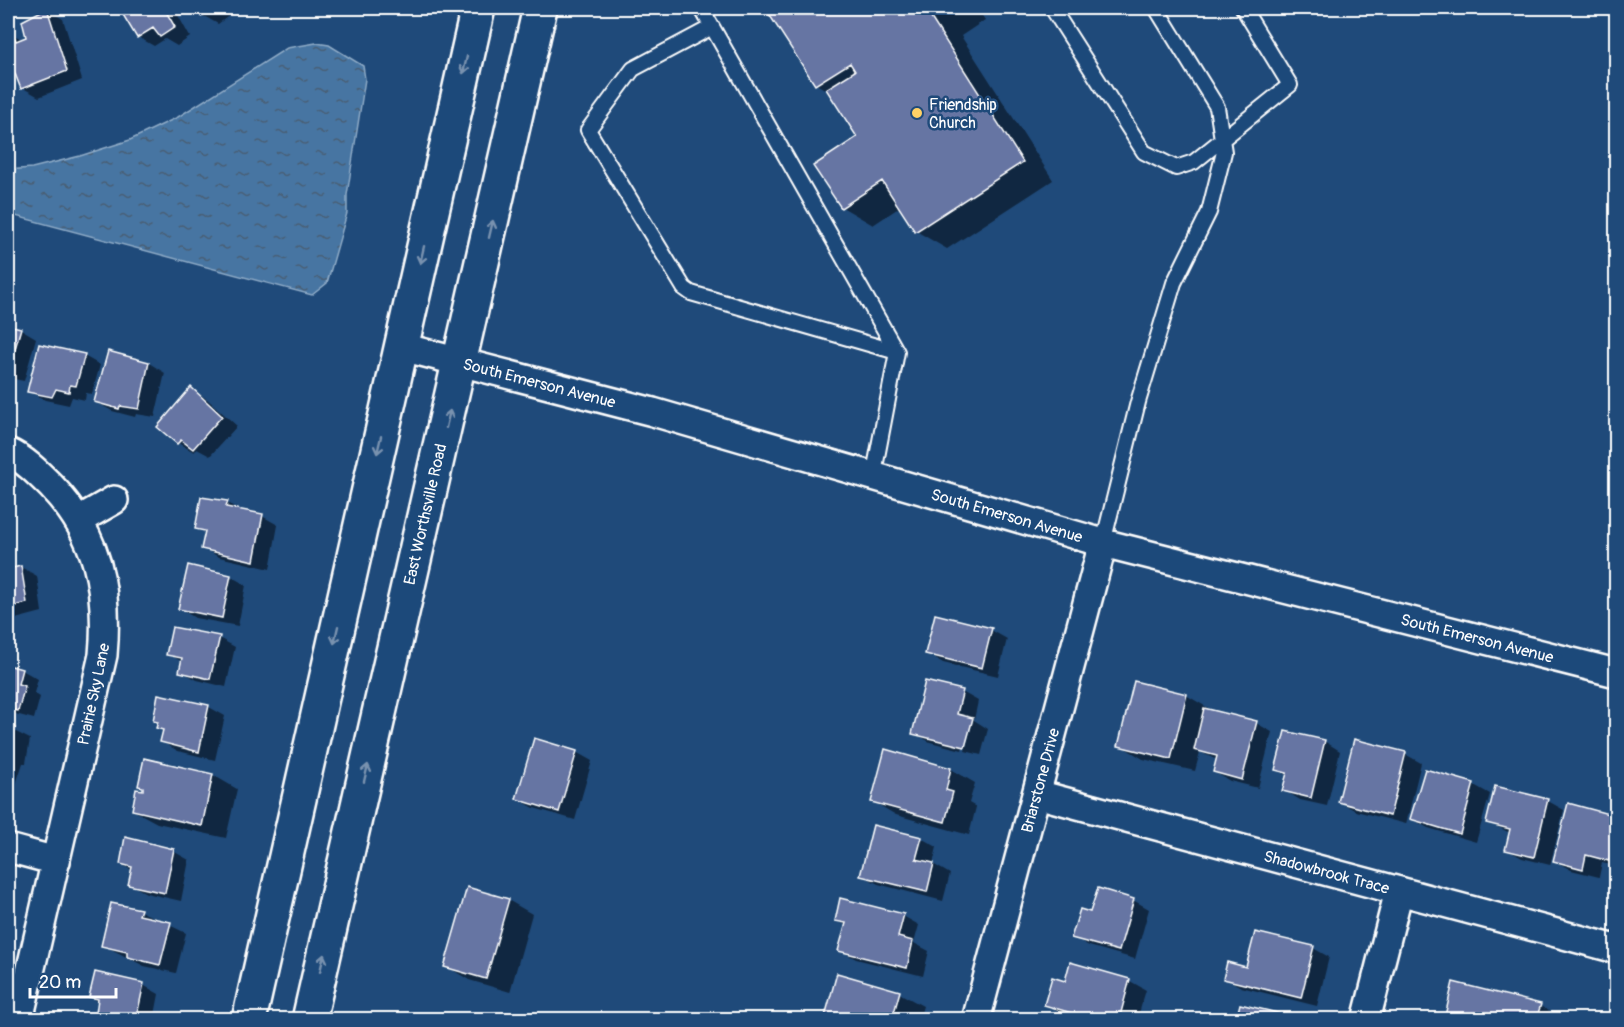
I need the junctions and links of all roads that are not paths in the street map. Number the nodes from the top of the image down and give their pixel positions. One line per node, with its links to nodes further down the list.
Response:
1 (478, 8): 9 (main road, one-way to 9)
2 (540, 8): 11 (main road, East Worthsville Road, one-way to 2)
3 (708, 8): 7 (lane)
4 (1052, 8): 8 (lane)
5 (1156, 8): 8 (lane)
6 (1243, 8): 8 (lane)
7 (712, 27): 10 (lane); 10 (lane)
8 (1224, 137): 16 (lane)
9 (402, 347): 11 (street, South Emerson Avenue); 24 (main road, one-way to 24)
10 (897, 352): 13 (lane)
11 (461, 363): 13 (street, South Emerson Avenue); 25 (main road, East Worthsville Road, one-way to 11)
12 (8, 452): 15 (street, Prairie Sky Lane)
13 (873, 478): 16 (street, South Emerson Avenue)
14 (114, 500): 15 (street)
15 (79, 520): 20 (street, Prairie Sky Lane)
16 (1103, 543): 17 (street, South Emerson Avenue); 18 (street, Briarstone Drive)
17 (1617, 673)
18 (1036, 794): 21 (street, Shadowbrook Trace); 26 (street, Briarstone Drive)
19 (8, 848): 20 (street)
20 (56, 861): 23 (street, Prairie Sky Lane)
21 (1399, 891): 22 (street, Shadowbrook Trace); 27 (street)
22 (1617, 949)
23 (19, 1020)
24 (249, 1020)
25 (309, 1020)
26 (976, 1020)
27 (1366, 1020)

